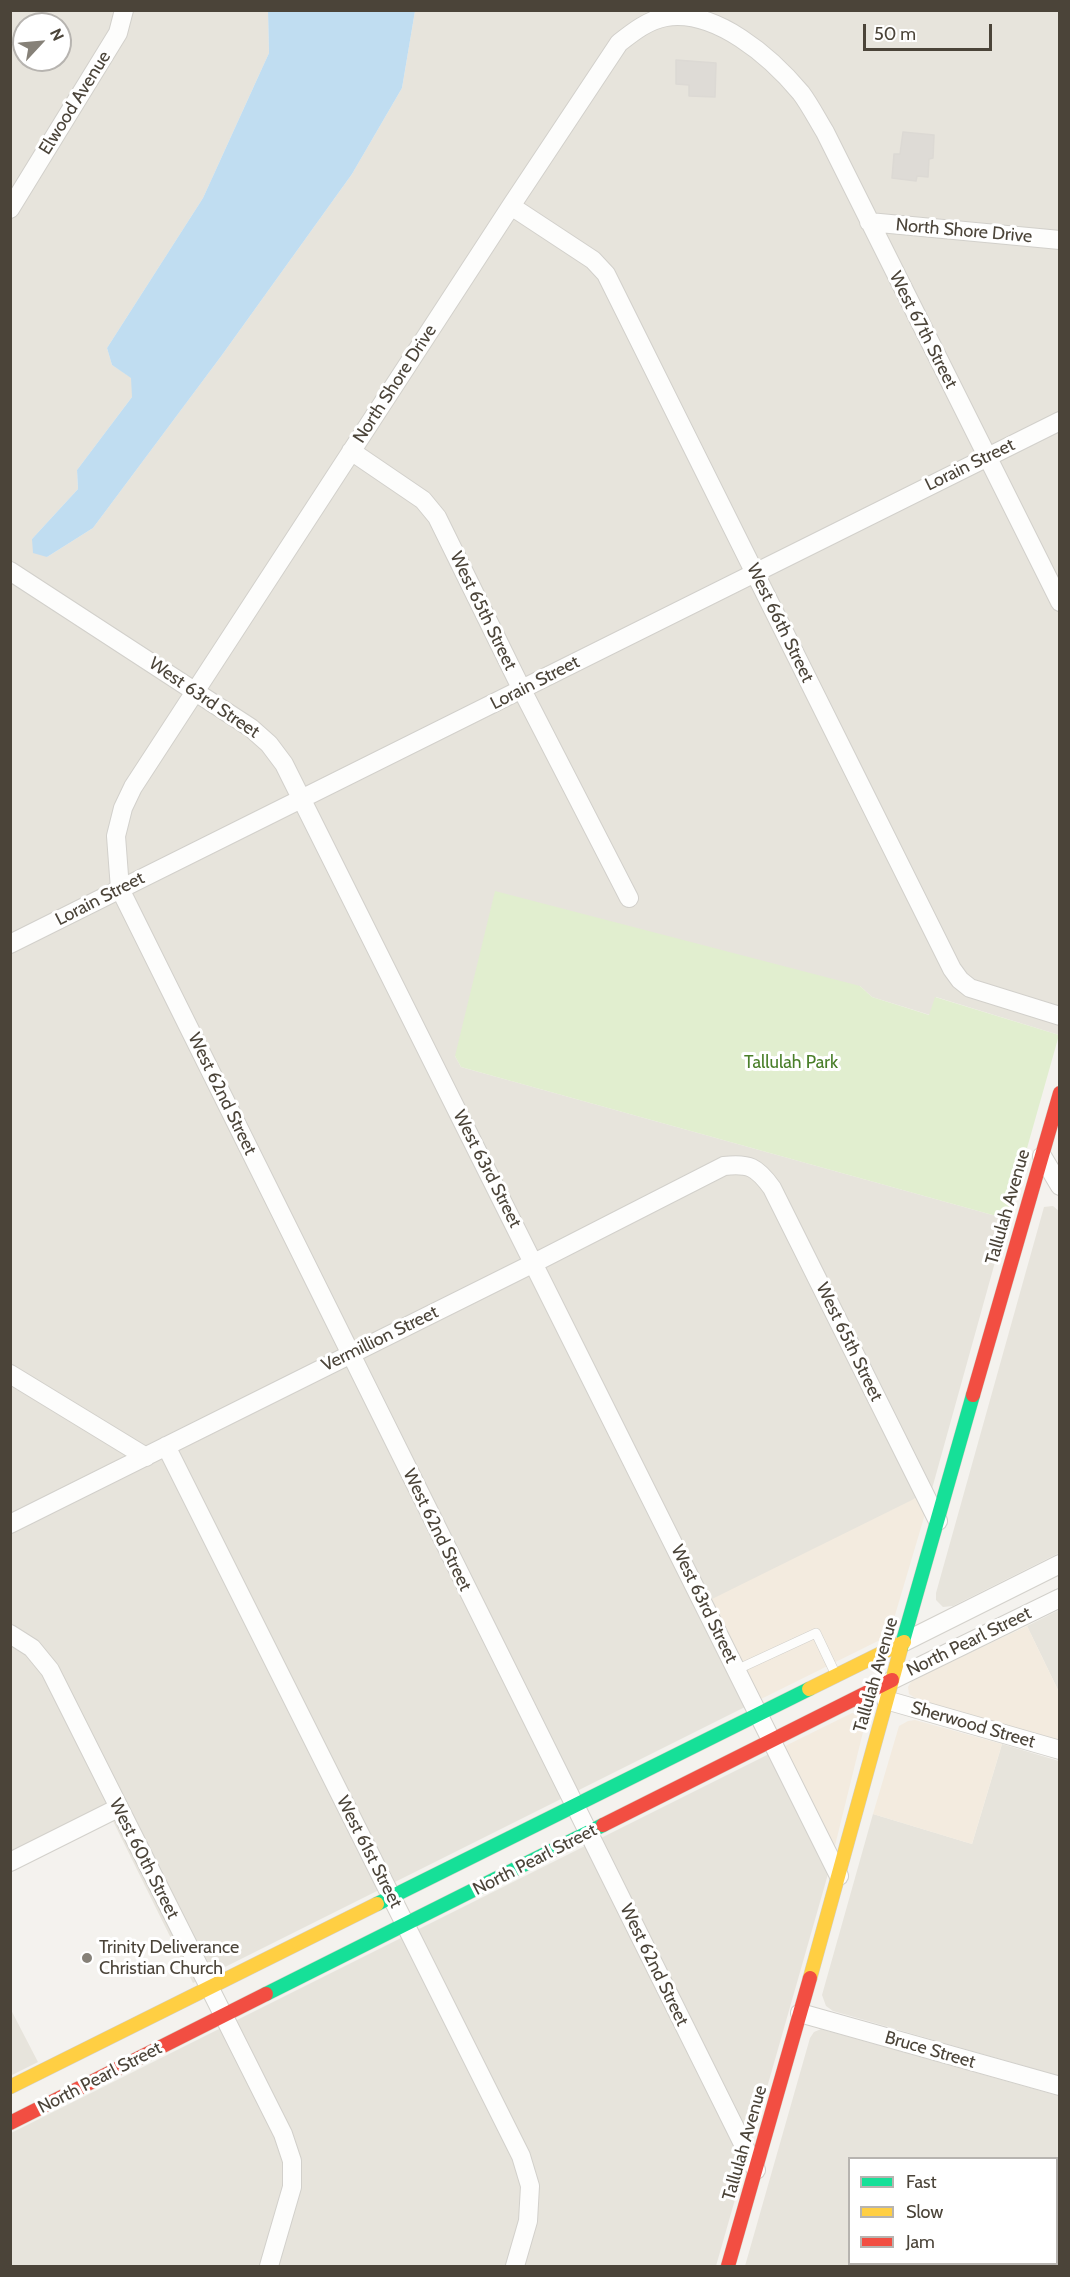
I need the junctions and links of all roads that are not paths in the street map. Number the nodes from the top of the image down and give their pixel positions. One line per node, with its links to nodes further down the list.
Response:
1 (124, 10): 3 (street, Elwood Avenue)
2 (775, 66): 4 (street, North Shore Drive); 6 (street, West 67th Street)
3 (15, 189): 5 (street, Elwood Avenue)
4 (511, 206): 9 (street, North Shore Drive); 12 (street, West 66th Street)
5 (10, 209)
6 (869, 222): 7 (street, North Shore Drive); 10 (street, West 67th Street)
7 (1059, 240)
8 (1059, 421): 10 (street, Lorain Street)
9 (351, 451): 14 (street, North Shore Drive); 15 (street, West 65th Street)
10 (987, 457): 12 (street, Lorain Street); 13 (street, West 67th Street)
11 (10, 571): 14 (street, West 63rd Street)
12 (754, 572): 15 (street, Lorain Street); 20 (street, West 66th Street)
13 (1059, 602)
14 (195, 690): 16 (street, West 63rd Street); 17 (street, North Shore Drive)
15 (522, 690): 16 (street, Lorain Street); 18 (street, West 65th Street)
16 (302, 799): 17 (street, Lorain Street); 25 (street, West 63rd Street)
17 (120, 889): 19 (street, Lorain Street); 26 (street, West 62nd Street)
18 (629, 898)
19 (10, 944)
20 (1059, 1016)
21 (1059, 1094): 22 (street, Tallulah Avenue)
22 (1042, 1156): 24 (street); 30 (street, Tallulah Avenue)
23 (752, 1167): 25 (street, Vermillion Street); 30 (street, West 65th Street)
24 (1059, 1186)
25 (534, 1263): 26 (street, Vermillion Street); 36 (street, West 63rd Street)
26 (350, 1354): 28 (street, Vermillion Street); 43 (street, West 62nd Street)
27 (10, 1374): 29 (street)
28 (166, 1446): 29 (street, Vermillion Street); 48 (street, West 61st Street)
29 (146, 1456): 31 (street, Vermillion Street)
30 (938, 1522): 35 (street, Tallulah Avenue)
31 (10, 1524)
32 (1059, 1564): 35 (street, North Pearl Street)
33 (1059, 1598): 38 (street, North Pearl Street)
34 (10, 1634): 44 (street, West 60th Street)
35 (904, 1642): 37 (street, North Pearl Street); 38 (street, Tallulah Avenue)
36 (736, 1670): 37 (lane); 40 (street, West 63rd Street)
37 (836, 1676): 40 (street, North Pearl Street)
38 (892, 1680): 39 (street, Tallulah Avenue); 41 (street, North Pearl Street)
39 (886, 1700): 42 (street, Sherwood Street); 47 (street, Tallulah Avenue)
40 (758, 1714): 41 (street, West 63rd Street); 43 (street, North Pearl Street)
41 (771, 1741): 45 (street, North Pearl Street); 47 (street, West 63rd Street)
42 (1059, 1750)
43 (575, 1806): 45 (street, West 62nd Street); 48 (street, North Pearl Street)
44 (118, 1808): 46 (street); 50 (street, West 60th Street)
45 (588, 1833): 49 (street, North Pearl Street); 56 (street, West 62nd Street)
46 (10, 1862)
47 (839, 1876): 51 (street, Tallulah Avenue)
48 (392, 1897): 49 (street, West 61st Street); 50 (street, North Pearl Street)
49 (406, 1924): 52 (street, North Pearl Street); 58 (street, West 61st Street)
50 (210, 1988): 52 (street, West 60th Street); 54 (street, North Pearl Street)
51 (800, 2013): 53 (street, Bruce Street); 56 (street, Tallulah Avenue)
52 (224, 2016): 55 (street, North Pearl Street); 57 (street, West 60th Street)
53 (1059, 2086)
54 (10, 2087)
55 (10, 2123)
56 (756, 2170): 59 (street, Tallulah Avenue)
57 (269, 2266)
58 (515, 2266)
59 (728, 2266)

